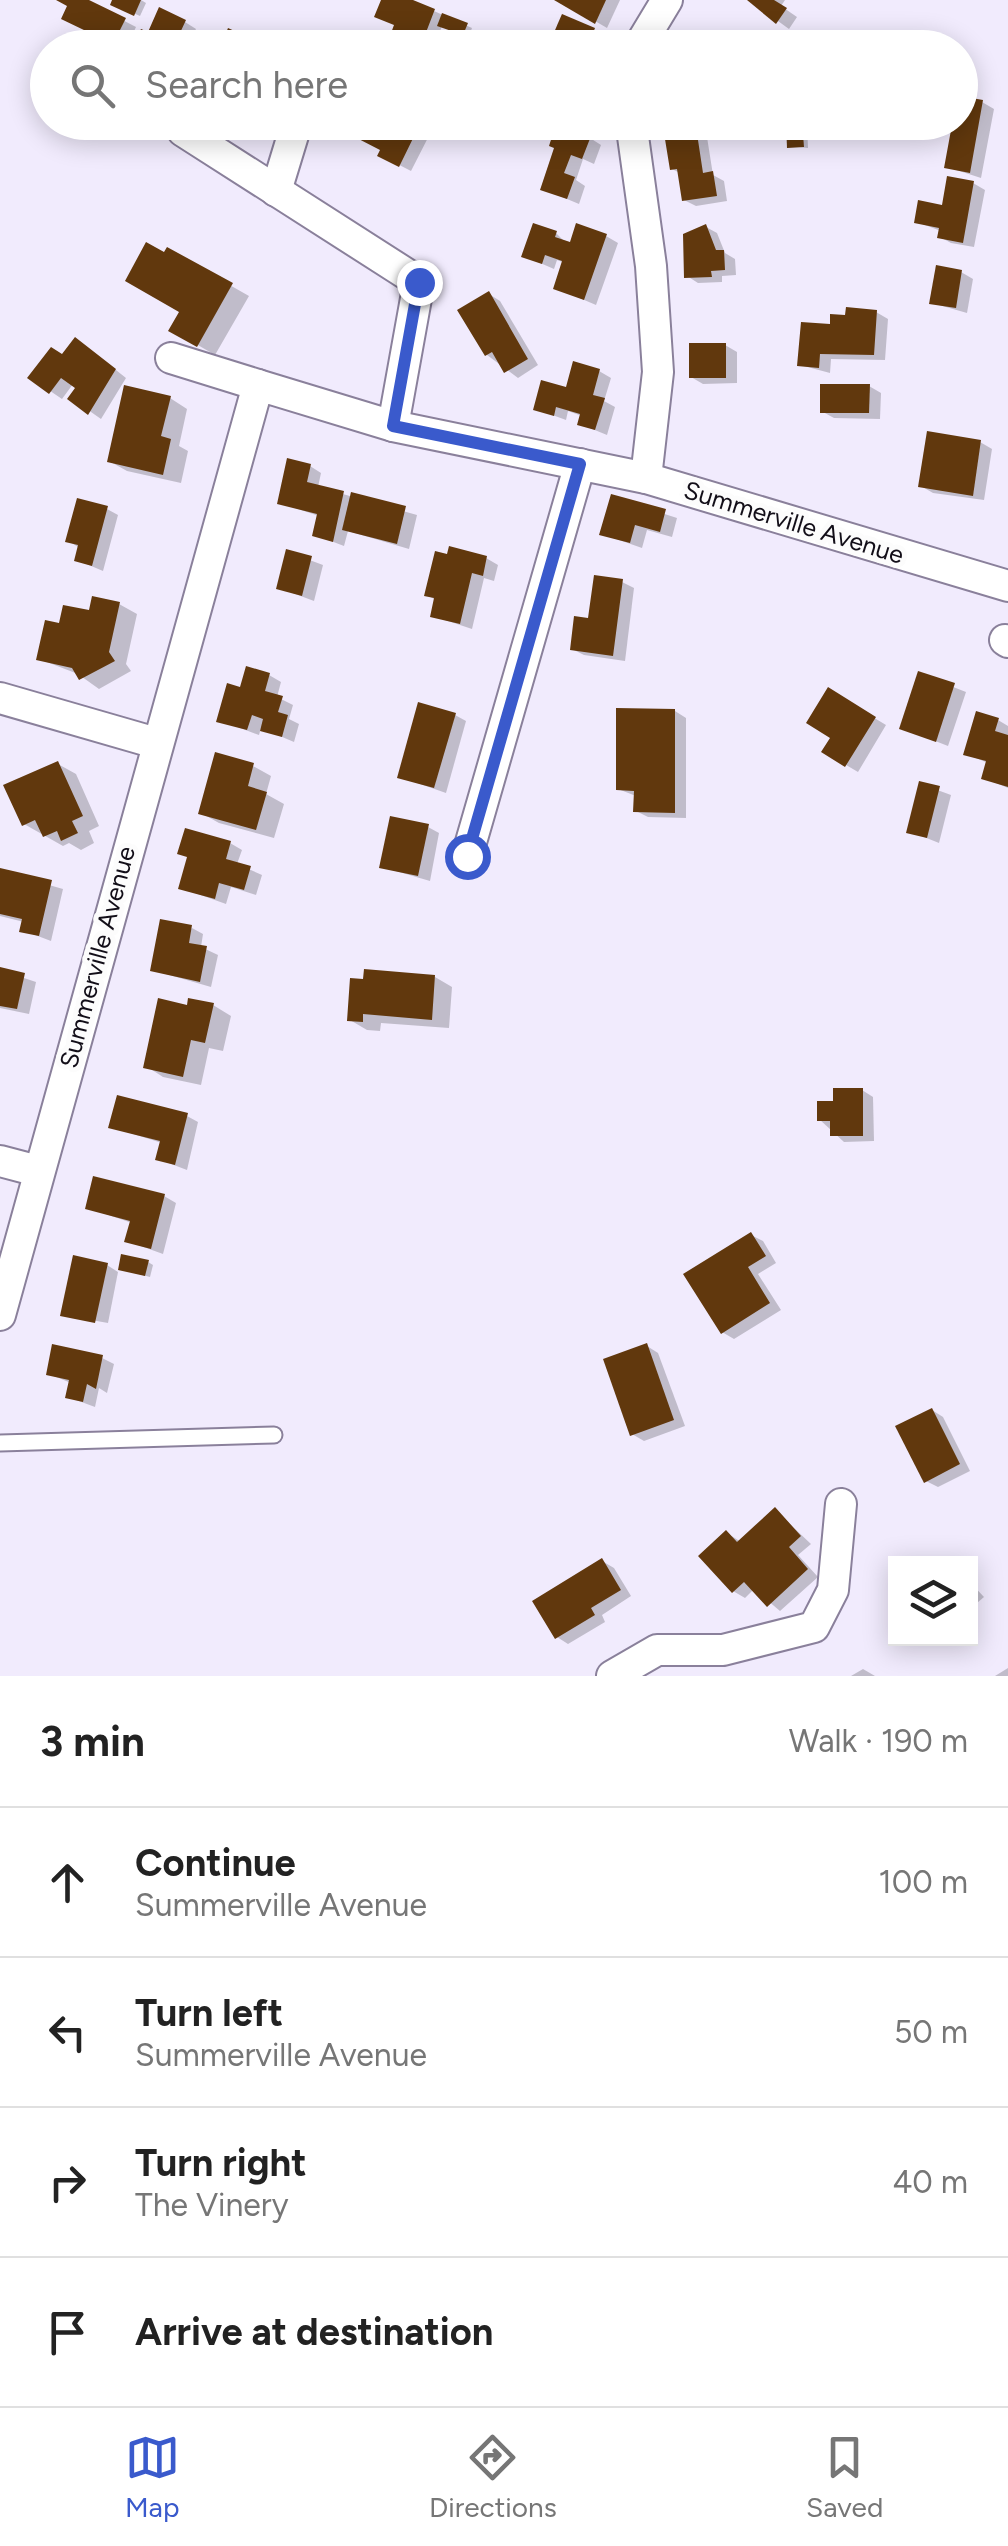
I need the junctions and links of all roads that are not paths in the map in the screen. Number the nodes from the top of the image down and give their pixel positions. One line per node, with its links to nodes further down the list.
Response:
1 (667, 0): 2 (street)
2 (649, 30)
3 (197, 140): 6 (street)
4 (292, 140): 6 (street)
5 (633, 140): 11 (street)
6 (276, 191): 9 (street)
7 (171, 358): 8 (street, Summerville Avenue)
8 (258, 385): 9 (street, Summerville Avenue); 14 (street, Summerville Avenue)
9 (393, 426): 10 (street, Summerville Avenue)
10 (580, 464): 11 (street, Summerville Avenue); 15 (street)
11 (646, 478): 12 (street, Summerville Avenue)
12 (1008, 584)
13 (0, 698): 14 (street)
14 (156, 743): 17 (street, Summerville Avenue)
15 (467, 856)
16 (0, 1161): 17 (street)
17 (38, 1171): 18 (street, Summerville Avenue)
18 (0, 1315)
19 (274, 1435): 20 (lane)
20 (0, 1443)
21 (840, 1504): 22 (street)
22 (612, 1676)

